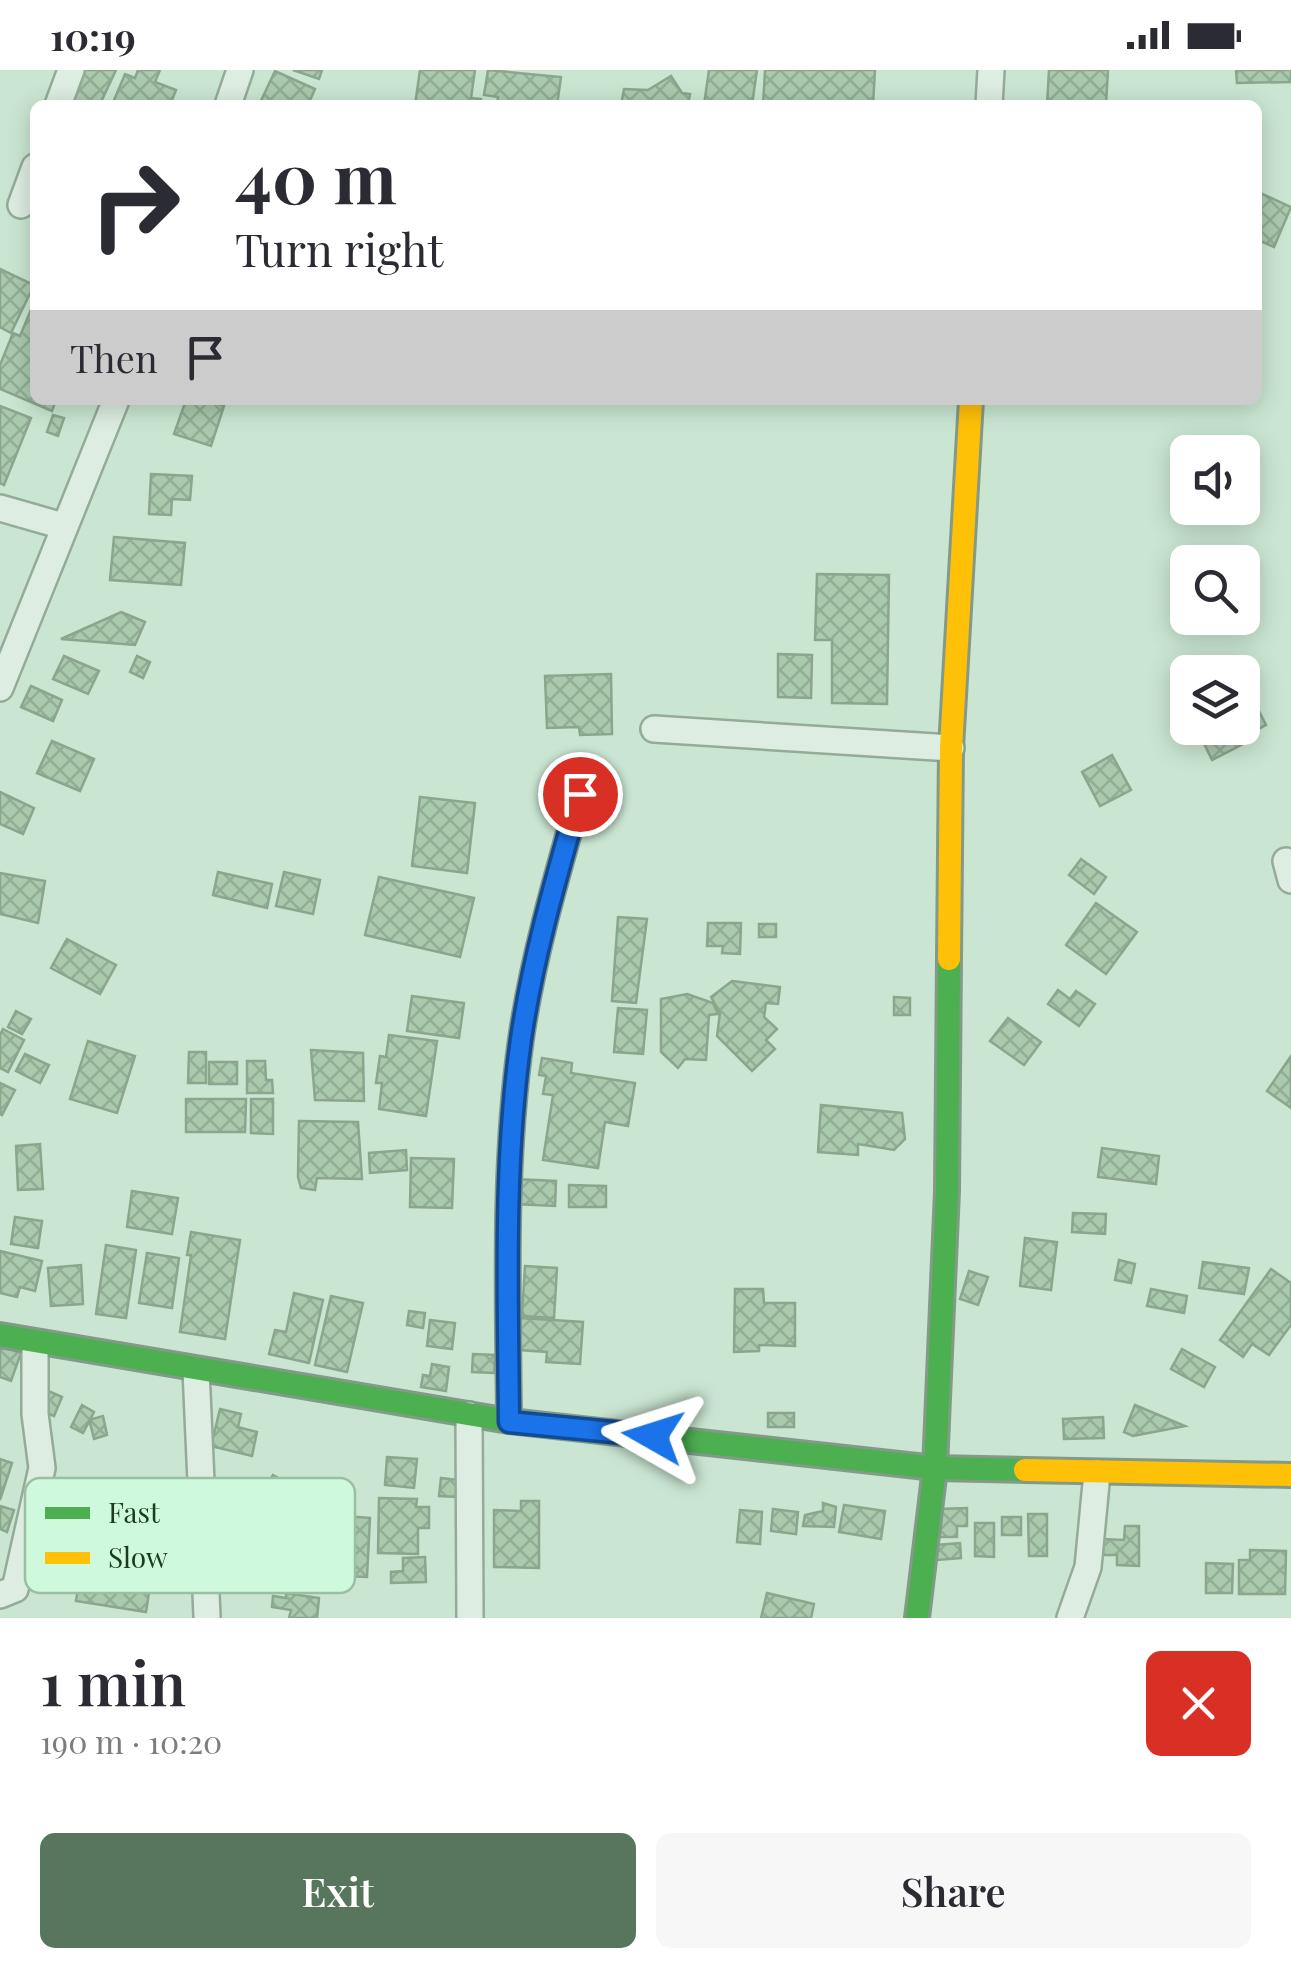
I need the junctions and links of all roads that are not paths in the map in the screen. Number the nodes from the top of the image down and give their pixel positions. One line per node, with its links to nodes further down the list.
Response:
1 (71, 70): 4 (street)
2 (240, 70): 5 (street)
3 (991, 70): 6 (street)
4 (60, 100)
5 (230, 100)
6 (989, 100)
7 (30, 179): 8 (street)
8 (19, 204)
9 (114, 405): 12 (street)
10 (971, 405): 16 (street)
11 (0, 508): 12 (street)
12 (63, 526): 13 (street)
13 (8, 644): 14 (street)
14 (0, 688)
15 (654, 730): 16 (street)
16 (950, 748): 23 (street)
17 (580, 794): 22 (street)
18 (0, 1335): 19 (street)
19 (35, 1342): 20 (street); 26 (street)
20 (196, 1370): 21 (street); 27 (street)
21 (469, 1415): 22 (street); 30 (street)
22 (509, 1422): 23 (street)
23 (936, 1468): 24 (street); 31 (street)
24 (1098, 1473): 25 (street); 32 (street)
25 (1291, 1475)
26 (40, 1478)
27 (201, 1478)
28 (25, 1544): 29 (street)
29 (0, 1595)
30 (470, 1618)
31 (917, 1618)
32 (1070, 1618)

